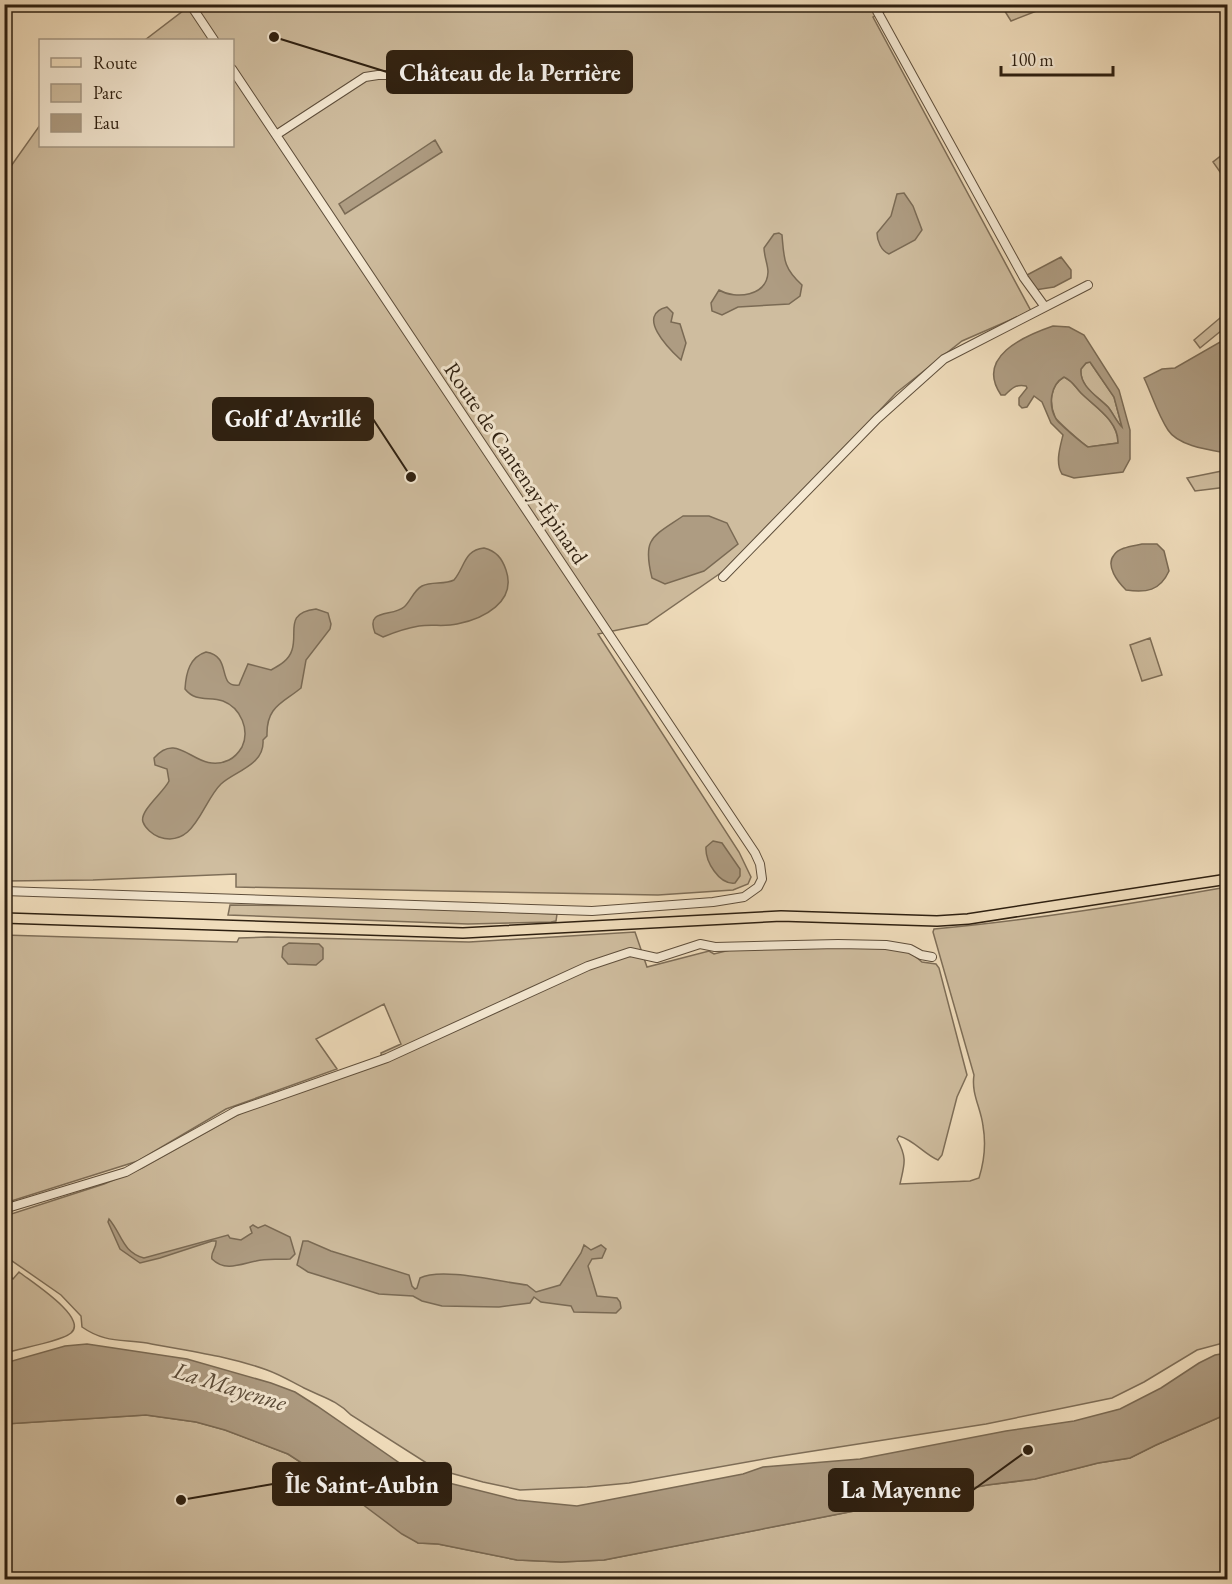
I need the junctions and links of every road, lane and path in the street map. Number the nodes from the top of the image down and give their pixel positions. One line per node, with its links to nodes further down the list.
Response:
1 (190, 4): 3 (street)
2 (877, 11): 8 (street)
3 (213, 39)
4 (234, 72): 6 (street, Route de Cantenay-Épinard)
5 (397, 75): 6 (street)
6 (276, 135): 11 (street, Route de Cantenay-Épinard)
7 (1088, 285): 8 (street)
8 (1045, 307): 9 (street)
9 (723, 577)
10 (1227, 879): 12 (main road)
11 (4, 891)
12 (4, 918)
13 (932, 957): 14 (street)
14 (4, 1209)

